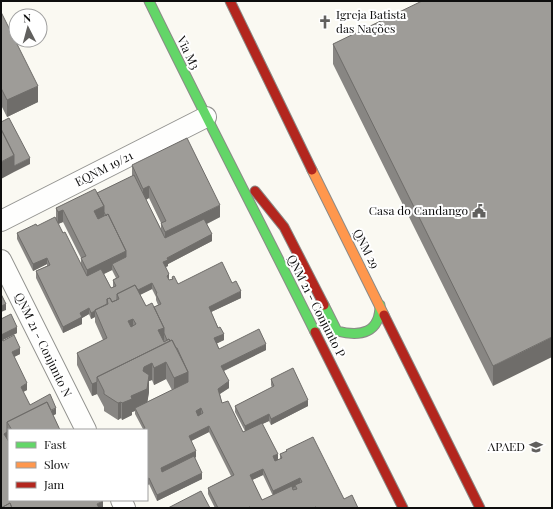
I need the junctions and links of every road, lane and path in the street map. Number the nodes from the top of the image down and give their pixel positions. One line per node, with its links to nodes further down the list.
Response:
1 (150, 1): 3 (main road, Via M3)
2 (230, 1): 7 (main road, QNM 29)
3 (206, 116): 4 (main road, QNM 21 - Conjunto P); 5 (street, EQNM 19/21)
4 (229, 159): 7 (main road); 9 (main road, QNM 21 - Conjunto P)
5 (1, 222)
6 (1, 260): 8 (street, QNM 21 - Conjunto N)
7 (380, 305): 10 (main road, QNM 29)
8 (86, 429)
9 (403, 508)
10 (480, 508)

